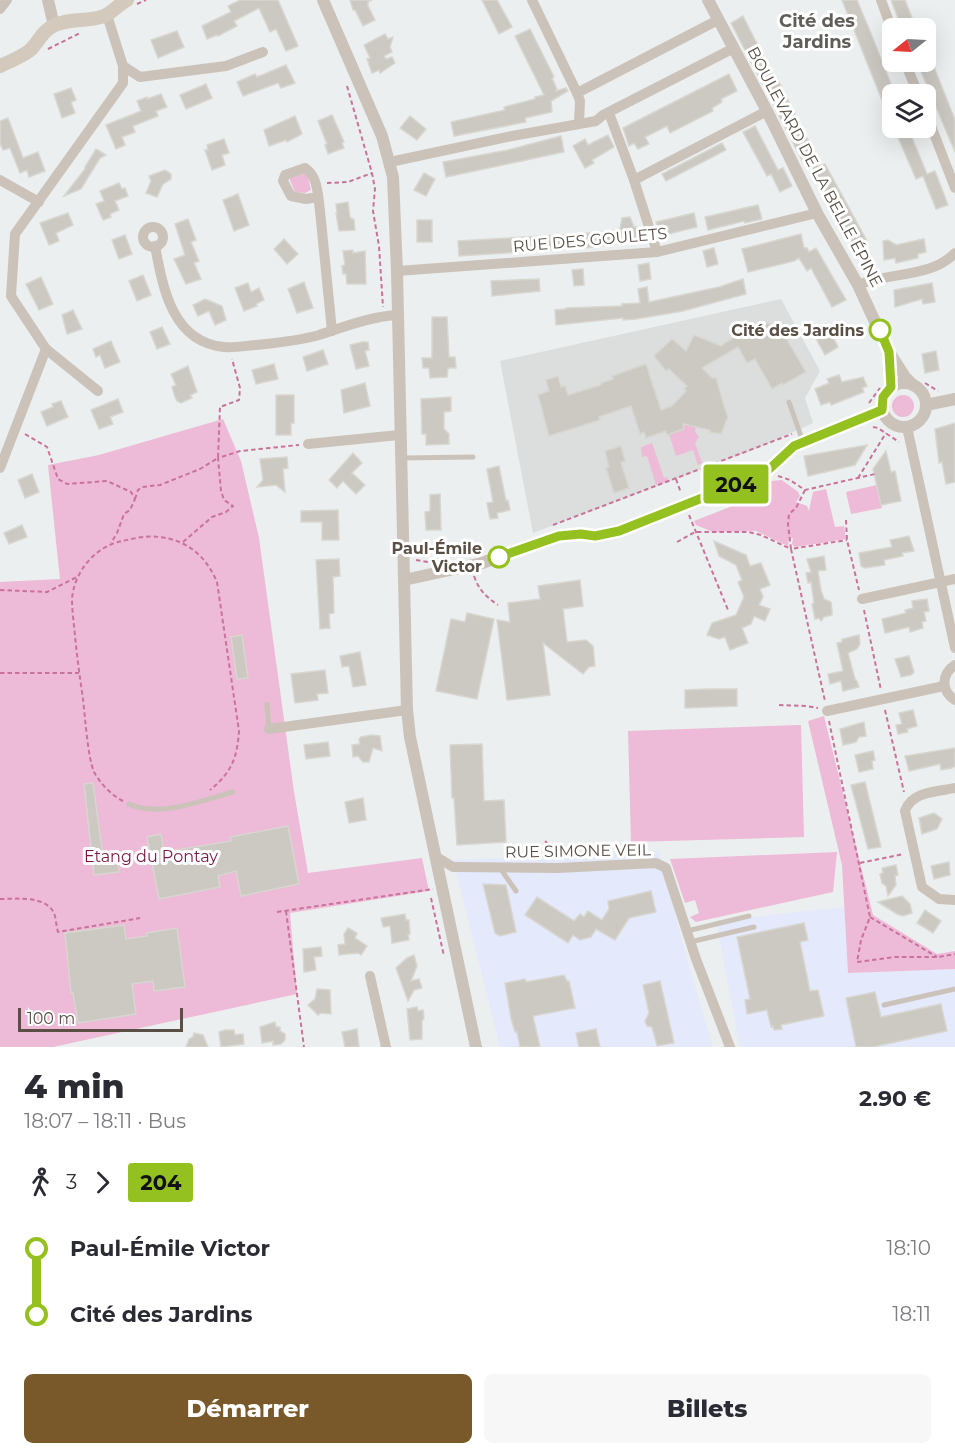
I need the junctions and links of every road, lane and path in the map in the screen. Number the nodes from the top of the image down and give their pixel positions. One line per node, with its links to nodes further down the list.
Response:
1 (8, 0): 9 (street)
2 (48, 0): 13 (street)
3 (146, 0): 8 (path)
4 (323, 0): 27 (street)
5 (532, 0): 21 (street)
6 (708, 0): 12 (street, BOULEVARD DE LA BELLE ÉPINE)
7 (881, 0): 11 (street)
8 (130, 3): 10 (main road)
9 (0, 9)
10 (107, 15): 13 (main road); 19 (street)
11 (888, 18)
12 (718, 20): 15 (street, BOULEVARD DE LA BELLE ÉPINE); 21 (street)
13 (54, 26): 18 (main road)
14 (87, 29): 16 (path)
15 (734, 48): 22 (street, BOULEVARD DE LA BELLE ÉPINE); 24 (street)
16 (48, 49)
17 (263, 52): 19 (street)
18 (0, 66)
19 (123, 66): 33 (street)
20 (352, 89): 28 (path)
21 (578, 93): 23 (street)
22 (767, 111): 30 (street); 34 (street, BOULEVARD DE LA BELLE ÉPINE)
23 (580, 112): 24 (street); 25 (street)
24 (606, 114): 25 (street); 30 (street)
25 (579, 123): 27 (street)
26 (936, 138): 31 (street)
27 (390, 162): 38 (street)
28 (372, 173): 32 (path); 41 (path)
29 (0, 180): 33 (street)
30 (634, 180): 36 (street)
31 (955, 188)
32 (318, 193): 42 (street)
33 (39, 202): 44 (street)
34 (817, 213): 36 (street, RUE DES GOULETS); 39 (street, BOULEVARD DE LA BELLE ÉPINE)
35 (155, 246): 43 (street)
36 (657, 252): 38 (street, RUE DES GOULETS)
37 (955, 252): 39 (street)
38 (397, 271): 40 (street)
39 (858, 285): 45 (street, BOULEVARD DE LA BELLE ÉPINE)
40 (398, 315): 41 (street); 57 (street)
41 (384, 316): 42 (street)
42 (332, 331): 43 (street)
43 (232, 347): 62 (path)
44 (46, 349): 48 (street); 55 (street)
45 (889, 352): 46 (street, BOULEVARD DE LA BELLE ÉPINE); 47 (street, BOULEVARD DE LA BELLE ÉPINE)
46 (890, 382): 47 (street); 52 (street); 53 (path)
47 (919, 384): 49 (path); 51 (street)
48 (98, 391)
49 (950, 396): 51 (street)
50 (789, 402): 58 (lane)
51 (926, 405): 54 (street)
52 (882, 410): 53 (street); 54 (street)
53 (860, 419): 56 (path); 58 (street)
54 (908, 427): 86 (street)
55 (14, 430): 64 (street); 70 (path)
56 (886, 433): 59 (path); 67 (path)
57 (399, 435): 60 (street); 63 (street)
58 (801, 436): 65 (street); 68 (path)
59 (899, 442)
60 (308, 444): 62 (path)
61 (473, 457): 63 (lane)
62 (218, 458): 70 (path); 77 (path)
63 (400, 458): 80 (street)
64 (0, 468)
65 (765, 473): 69 (path); 71 (street)
66 (874, 474): 67 (path)
67 (858, 478): 69 (path)
68 (676, 479): 71 (path); 73 (path)
69 (805, 490): 79 (path)
70 (135, 499): 78 (path)
71 (685, 504): 74 (path); 82 (street)
72 (846, 520): 75 (path)
73 (553, 525)
74 (695, 532): 76 (path); 79 (path); 90 (path)
75 (848, 540): 79 (path); 88 (path)
76 (677, 542)
77 (182, 543): 78 (path); 104 (path)
78 (110, 544): 83 (path)
79 (791, 549): 101 (path)
80 (403, 550): 81 (path); 85 (street)
81 (429, 562)
82 (470, 566): 85 (street); 89 (path)
83 (78, 576): 87 (path); 93 (path)
84 (955, 579): 86 (street)
85 (404, 580): 100 (street)
86 (941, 582): 88 (street); 91 (street)
87 (0, 590)
88 (862, 599): 96 (path)
89 (498, 604)
90 (728, 610)
91 (955, 648)
92 (955, 665): 95 (street)
93 (79, 672): 94 (path); 107 (path)
94 (0, 673)
95 (944, 686): 96 (street); 97 (street)
96 (883, 699): 101 (street); 106 (path)
97 (955, 700)
98 (267, 705): 102 (lane)
99 (779, 705): 101 (path)
100 (407, 710): 102 (street); 109 (street)
101 (827, 711): 110 (path)
102 (269, 729)
103 (955, 788): 106 (street)
104 (207, 792)
105 (233, 792): 107 (lane)
106 (908, 803): 108 (street)
107 (129, 804)
108 (913, 852): 110 (path); 115 (street)
109 (435, 856): 111 (street, RUE SIMONE VEIL); 130 (street)
110 (860, 863): 119 (path)
111 (500, 868): 113 (lane); 122 (street, RUE SIMONE VEIL)
112 (436, 889): 116 (path)
113 (516, 891)
114 (0, 899): 120 (path)
115 (955, 900)
116 (286, 911): 117 (path); 128 (path)
117 (278, 912)
118 (749, 916): 122 (lane)
119 (870, 917): 124 (path); 124 (path)
120 (140, 918)
121 (754, 927): 122 (lane)
122 (687, 932): 131 (street, RUE SIMONE VEIL)
123 (955, 954): 124 (path)
124 (938, 957)
125 (370, 976): 129 (street)
126 (955, 989): 127 (lane)
127 (884, 1005)
128 (304, 1047)
129 (386, 1047)
130 (478, 1047)
131 (730, 1047)

